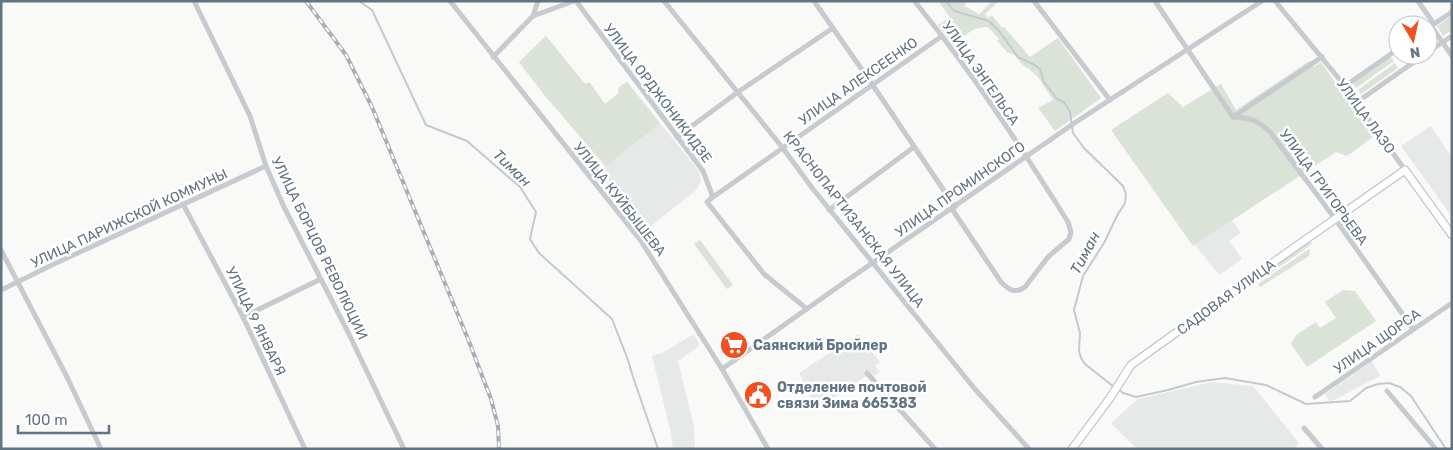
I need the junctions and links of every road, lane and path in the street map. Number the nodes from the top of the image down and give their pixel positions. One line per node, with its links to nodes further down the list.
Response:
1 (194, 1): 39 (street, УЛИЦА БОРЦОВ РЕВОЛЮЦИИ)
2 (450, 1): 26 (street, УЛИЦА КУЙБЫШЕВА)
3 (538, 1): 15 (street)
4 (575, 1): 15 (street); 35 (street, УЛИЦА ОРДЖОНИКИДЗЕ)
5 (664, 1): 31 (street, КРАСНОПАРТИЗАНСКАЯ УЛИЦА)
6 (814, 1): 17 (street)
7 (1034, 1): 32 (street)
8 (1155, 1): 23 (street)
9 (1262, 1): 23 (street)
10 (1275, 1): 27 (street, УЛИЦА ЛАЗО)
11 (1418, 1): 14 (street)
12 (916, 4): 19 (street, УЛИЦА ЭНГЕЛЬСА)
13 (1452, 12): 16 (street)
14 (1425, 15)
15 (533, 16): 26 (street)
16 (1438, 21)
17 (833, 28): 29 (street); 31 (street)
18 (1438, 35): 21 (street)
19 (942, 36): 29 (street, УЛИЦА АЛЕКСЕЕНКО); 38 (street, УЛИЦА ЭНГЕЛЬСА)
20 (1452, 36): 21 (street)
21 (1443, 42): 22 (street); 25 (street)
22 (1438, 45)
23 (1188, 50): 32 (street); 34 (street)
24 (1388, 56): 30 (street)
25 (1452, 56)
26 (493, 57): 56 (street, УЛИЦА КУЙБЫШЕВА)
27 (1322, 57): 30 (street, УЛИЦА ЛАЗО); 34 (street)
28 (1410, 65): 33 (street)
29 (872, 84): 36 (street, УЛИЦА АЛЕКСЕЕНКО); 37 (street)
30 (1345, 86): 33 (street, УЛИЦА ЛАЗО)
31 (738, 92): 35 (street); 36 (street, КРАСНОПАРТИЗАНСКАЯ УЛИЦА)
32 (1110, 100): 38 (street, УЛИЦА ПРОМИНСКОГО)
33 (1357, 102): 40 (street, УЛИЦА ЛАЗО)
34 (1233, 118): 45 (street, УЛИЦА ГРИГОРЬЕВА)
35 (677, 137): 41 (street, УЛИЦА ОРДЖОНИКИДЗЕ)
36 (782, 147): 41 (street, УЛИЦА АЛЕКСЕЕНКО); 44 (street, КРАСНОПАРТИЗАНСКАЯ УЛИЦА)
37 (914, 147): 43 (street); 44 (street)
38 (1026, 156): 43 (street, УЛИЦА ПРОМИНСКОГО); 43 (street, УЛИЦА ЭНГЕЛЬСА)
39 (266, 166): 42 (street, УЛИЦА ПАРИЖСКОЙ КОММУНЫ); 49 (street, УЛИЦА БОРЦОВ РЕВОЛЮЦИИ)
40 (1405, 170): 45 (street, САДОВАЯ УЛИЦА); 46 (street, УЛИЦА ЛАЗО)
41 (713, 197): 53 (street, УЛИЦА ОРДЖОНИКИДЗЕ)
42 (183, 204): 50 (street, УЛИЦА ПАРИЖСКОЙ КОММУНЫ); 54 (street, УЛИЦА 9 ЯНВАРЯ)
43 (953, 208): 48 (street, УЛИЦА ПРОМИНСКОГО)
44 (830, 210): 48 (street, КРАСНОПАРТИЗАНСКАЯ УЛИЦА)
45 (1336, 220): 55 (street, УЛИЦА ГРИГОРЬЕВА); 67 (street, САДОВАЯ УЛИЦА)
46 (1452, 235)
47 (1, 250): 50 (street)
48 (873, 263): 53 (street, УЛИЦА ПРОМИНСКОГО); 66 (street, КРАСНОПАРТИЗАНСКАЯ УЛИЦА)
49 (321, 279): 54 (street); 63 (street, УЛИЦА БОРЦОВ РЕВОЛЮЦИИ)
50 (18, 282): 51 (street, УЛИЦА ПАРИЖСКОЙ КОММУНЫ); 61 (street)
51 (1, 290)
52 (1452, 303): 55 (street, УЛИЦА ЩОРСА)
53 (806, 309): 56 (street, УЛИЦА ПРОМИНСКОГО)
54 (243, 317): 62 (street, УЛИЦА 9 ЯНВАРЯ)
55 (1414, 329): 59 (street, УЛИЦА ЩОРСА)
56 (722, 369): 64 (street, УЛИЦА КУЙБЫШЕВА)
57 (867, 373): 65 (street)
58 (1387, 390): 69 (street)
59 (1315, 397)
60 (1304, 428): 68 (street)
61 (101, 449)
62 (305, 449)
63 (404, 449)
64 (768, 449)
65 (936, 449)
66 (1029, 449)
67 (1072, 449)
68 (1322, 449)
69 (1436, 449)

